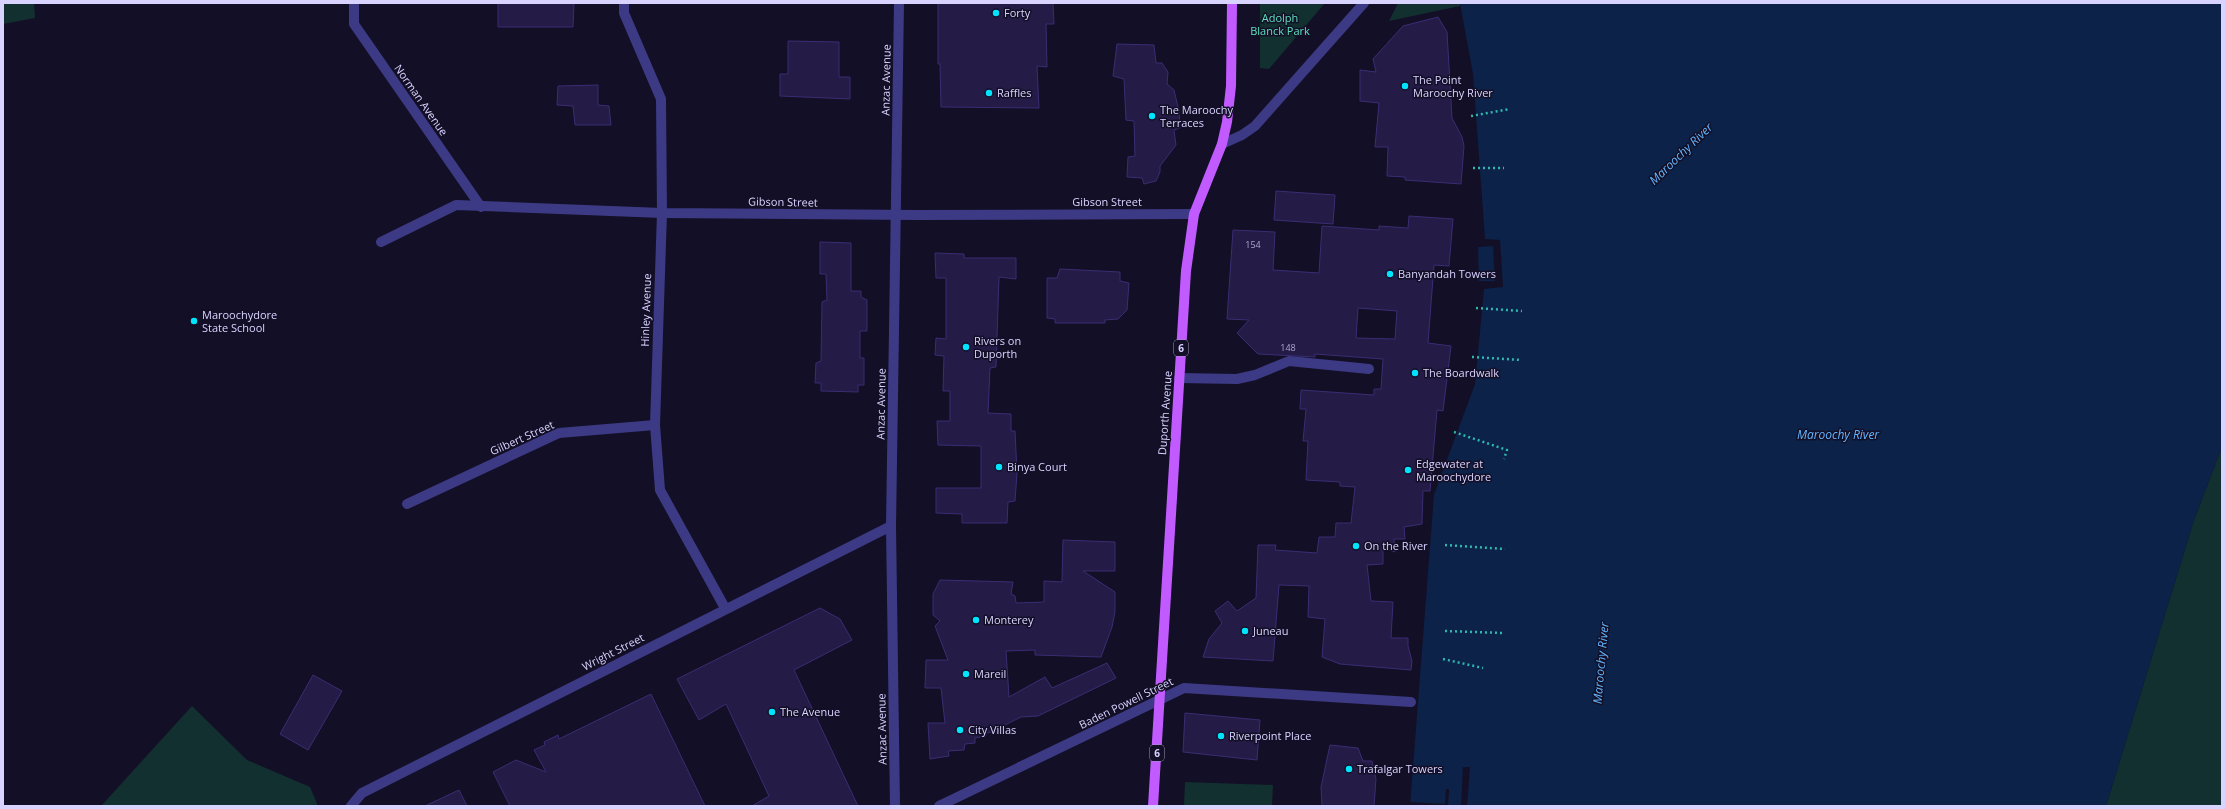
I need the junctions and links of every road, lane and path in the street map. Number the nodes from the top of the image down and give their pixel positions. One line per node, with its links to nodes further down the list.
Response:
1 (354, 3): 11 (street, Norman Avenue)
2 (624, 3): 12 (street, Hinley Avenue)
3 (899, 3): 14 (street, Anzac Avenue)
4 (1232, 3): 8 (main road, Duporth Avenue / 6)
5 (1364, 3): 8 (street)
6 (1510, 109): 7 (path)
7 (1471, 116)
8 (1222, 144): 13 (main road, Duporth Avenue / 6)
9 (1473, 168): 10 (path)
10 (1504, 168)
11 (481, 207): 12 (street, Gibson Street); 15 (street, Gibson Street)
12 (662, 213): 14 (street, Gibson Street); 22 (street, Hinley Avenue)
13 (1194, 214): 14 (street, Gibson Street); 21 (main road, Duporth Avenue / 6)
14 (896, 215): 26 (street, Anzac Avenue)
15 (381, 242)
16 (1476, 308): 17 (path)
17 (1522, 311)
18 (1472, 357): 19 (path)
19 (1522, 360)
20 (1369, 369): 21 (street)
21 (1179, 378): 34 (main road, Duporth Avenue / 6)
22 (655, 425): 25 (street, Gilbert Street); 29 (street, Hinley Avenue)
23 (1454, 432): 24 (path)
24 (1504, 459)
25 (407, 504)
26 (891, 526): 29 (street, Wright Street); 37 (street, Anzac Avenue)
27 (1445, 545): 28 (path)
28 (1505, 549)
29 (725, 608): 36 (street, Wright Street)
30 (1445, 631): 31 (path)
31 (1503, 633)
32 (1442, 659): 33 (path)
33 (1483, 668)
34 (1160, 699): 35 (street, Baden Powell Street); 38 (street, Baden Powell Street); 39 (main road, Duporth Avenue / 6)
35 (1411, 702)
36 (351, 806)
37 (895, 806)
38 (939, 806)
39 (1153, 806)

